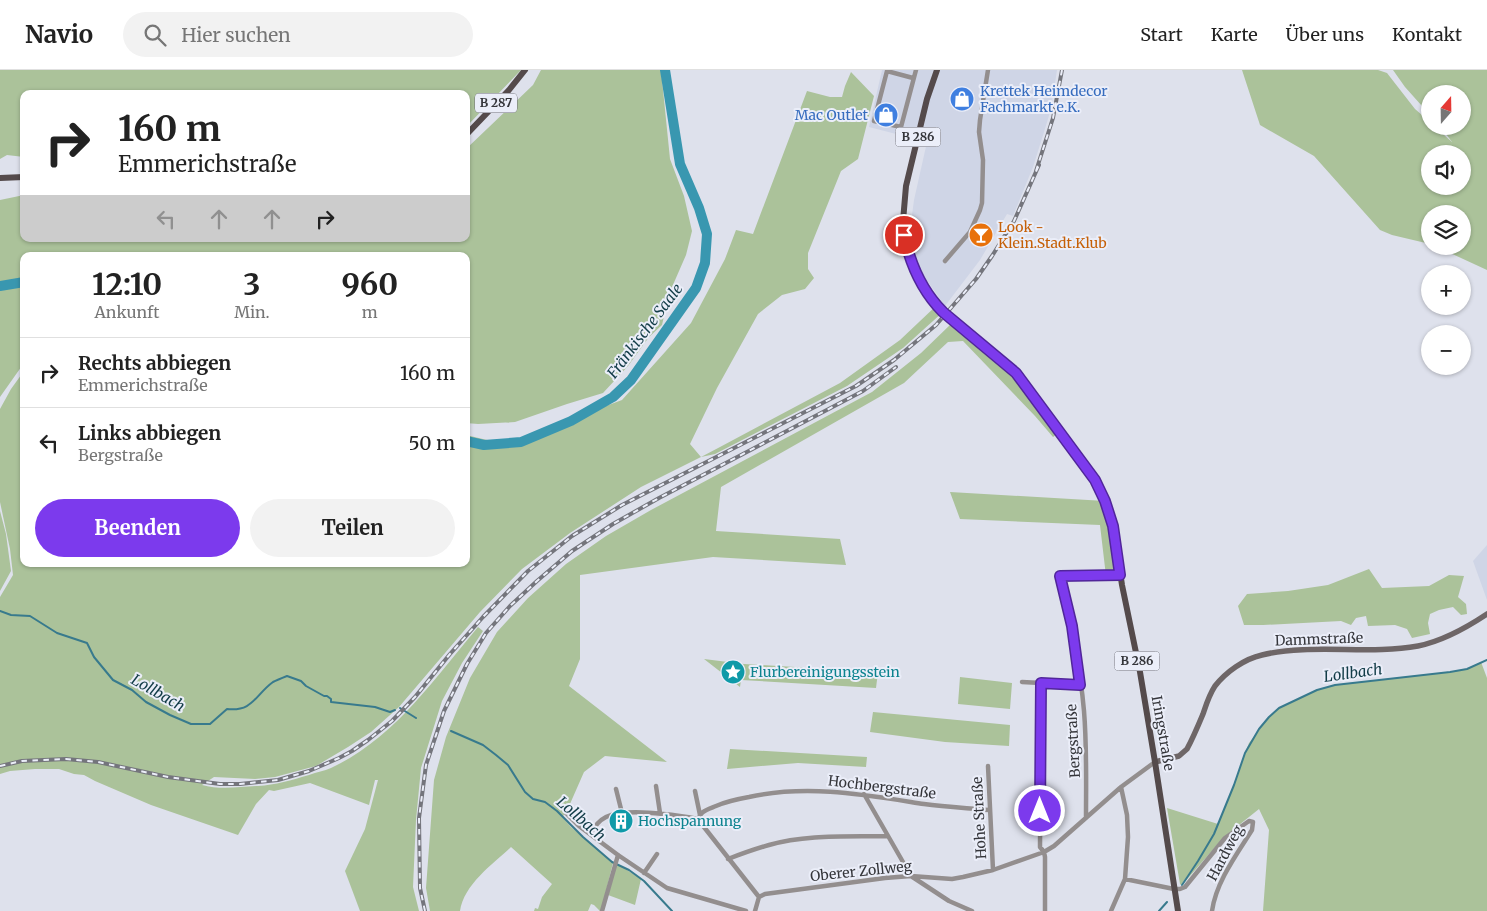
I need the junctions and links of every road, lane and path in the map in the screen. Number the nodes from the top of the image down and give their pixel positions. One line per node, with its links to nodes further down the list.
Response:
1 (525, 70): 6 (main road, B 287)
2 (916, 70): 5 (street)
3 (937, 70): 10 (main road, Iringstraße / B 286)
4 (988, 70): 9 (street)
5 (913, 78): 5 (street)
6 (470, 131)
7 (20, 177): 8 (main road)
8 (0, 178)
9 (945, 261)
10 (1120, 575): 14 (street, Bergstraße); 15 (main road, Iringstraße / B 286)
11 (1487, 614): 15 (street, Dammstraße)
12 (1022, 682): 13 (street)
13 (1041, 683): 14 (street); 30 (street)
14 (1080, 685): 27 (street, Bergstraße)
15 (1156, 762): 18 (street, Oberer Zollweg); 38 (main road, Iringstraße / B 286)
16 (988, 766): 22 (street, Hohe Straße)
17 (656, 786): 25 (street)
18 (1122, 787): 27 (street, Oberer Zollweg); 37 (street)
19 (616, 788): 24 (street)
20 (695, 791): 26 (street)
21 (864, 794): 22 (street, Hochbergstraße); 26 (street, Hochbergstraße); 29 (street)
22 (989, 810): 34 (street, Hohe Straße)
23 (566, 812): 28 (street)
24 (622, 813): 25 (street); 28 (street)
25 (660, 813): 26 (street)
26 (699, 817): 33 (street)
27 (1086, 818): 30 (street, Oberer Zollweg)
28 (590, 834): 32 (street)
29 (888, 836): 33 (street); 36 (street)
30 (1044, 852): 34 (street, Oberer Zollweg); 44 (street)
31 (657, 854): 35 (street)
32 (617, 858): 35 (street); 40 (street)
33 (728, 859): 39 (street)
34 (993, 870): 36 (street, Oberer Zollweg)
35 (644, 873): 41 (street)
36 (911, 876): 39 (street, Oberer Zollweg); 43 (street)
37 (1125, 879): 38 (street); 45 (street)
38 (1174, 889): 46 (main road, Iringstraße / B 286); 47 (street, Hardweg)
39 (759, 897): 42 (street)
40 (602, 911)
41 (746, 911)
42 (755, 911)
43 (972, 911)
44 (1044, 911)
45 (1111, 911)
46 (1178, 911)
47 (1212, 911)

